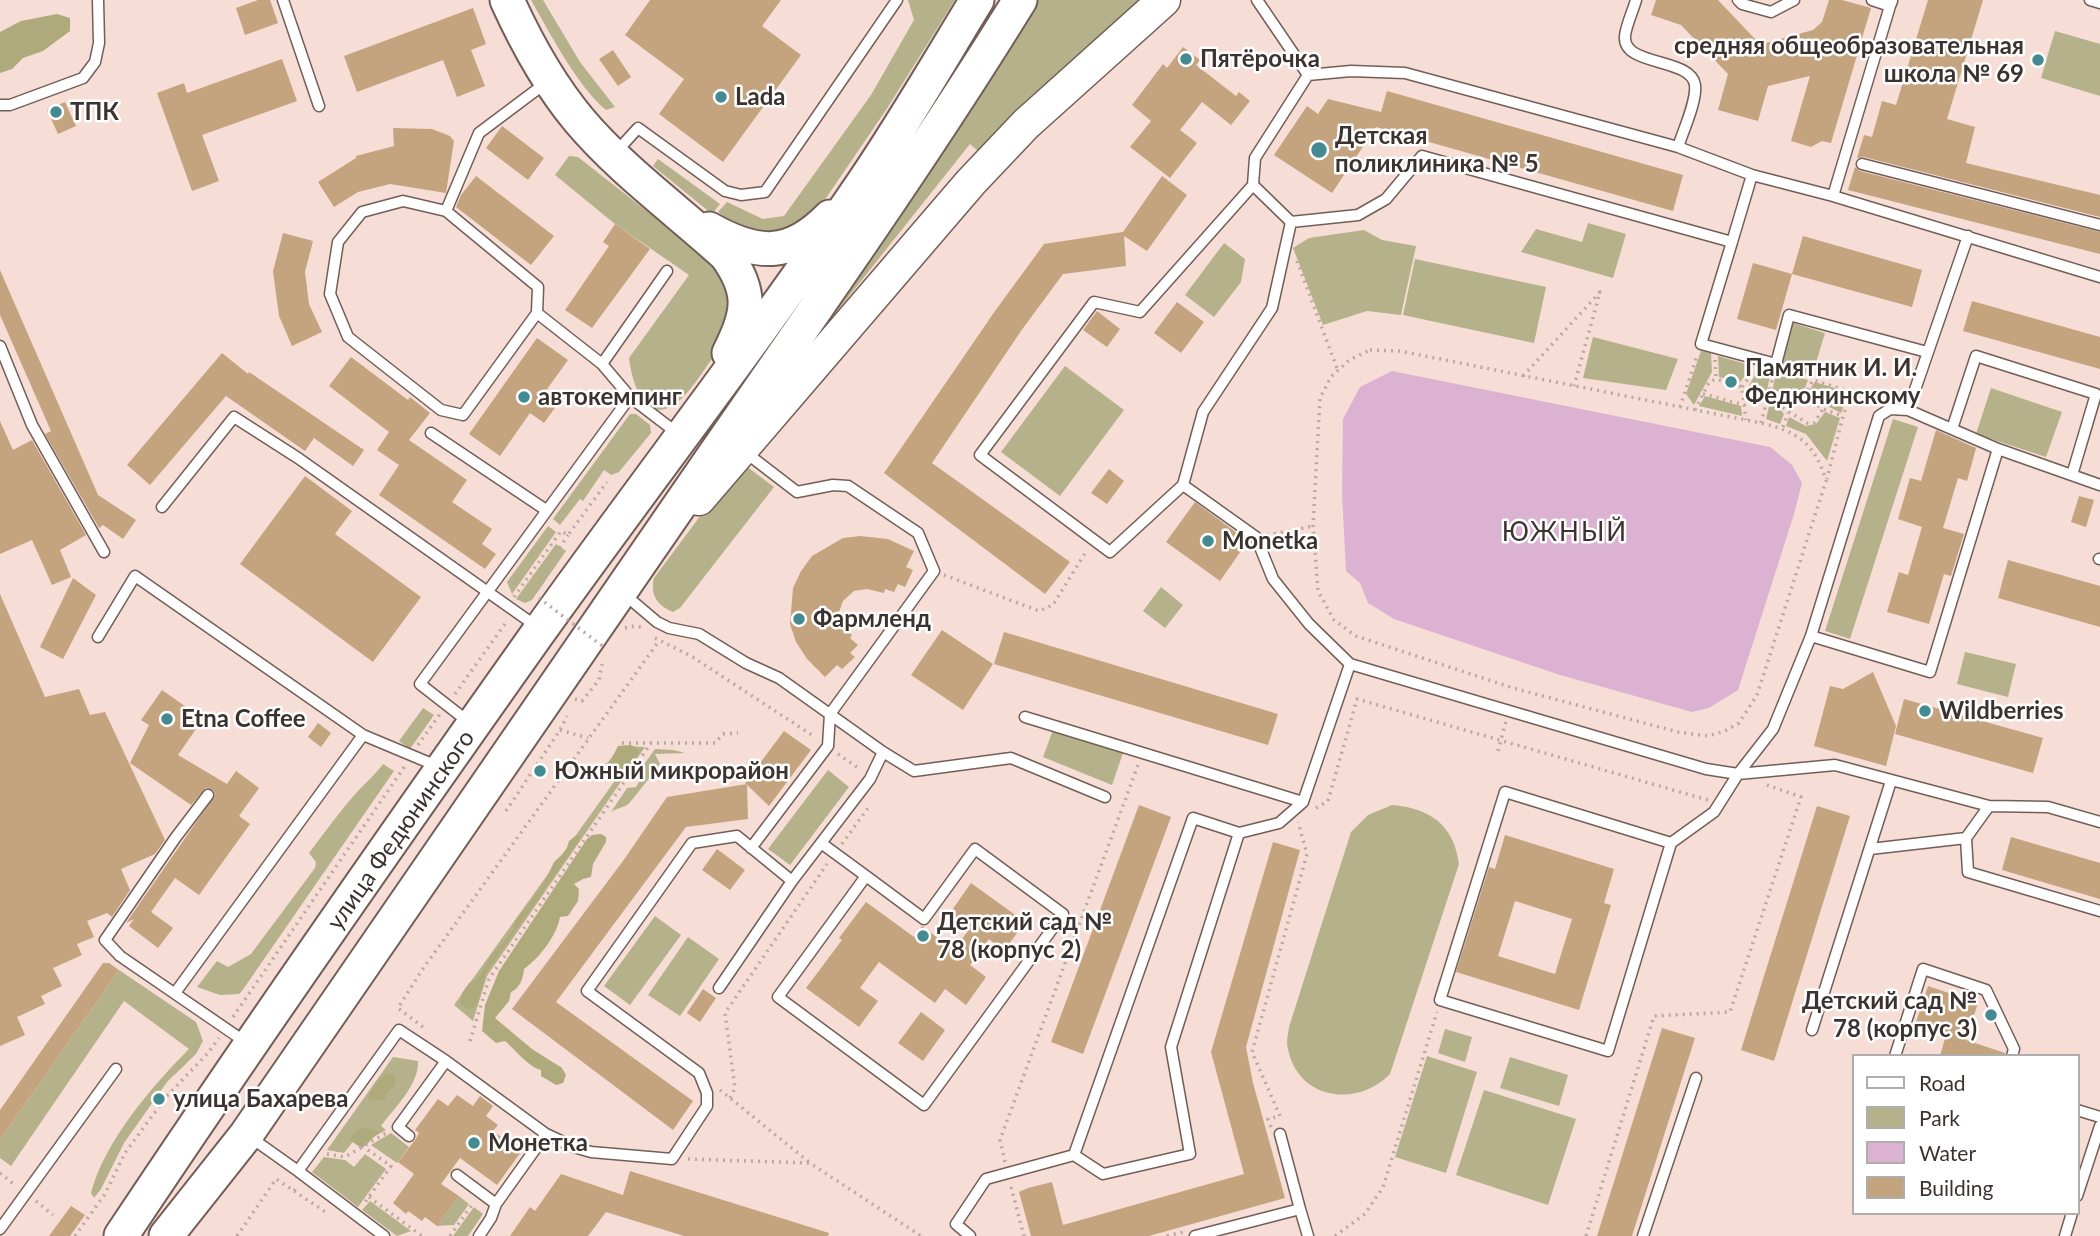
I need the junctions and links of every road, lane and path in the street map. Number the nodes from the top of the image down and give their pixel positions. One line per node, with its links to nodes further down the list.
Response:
1 (98, 0): 18 (lane)
2 (283, 0): 19 (lane)
3 (507, 0): 17 (highway)
4 (897, 0): 21 (lane)
5 (977, 0): 24 (highway)
6 (1020, 0): 79 (highway, улица Федюнинского)
7 (1164, 0): 64 (main road)
8 (1257, 0): 16 (lane)
9 (1636, 0): 20 (lane)
10 (1738, 0): 11 (lane)
11 (1794, 0)
12 (1872, 0): 14 (lane)
13 (2090, 0): 15 (lane)
14 (1891, 3): 26 (lane)
15 (2100, 3)
16 (1308, 75): 20 (lane); 25 (lane)
17 (550, 80): 21 (highway); 27 (lane)
18 (0, 106)
19 (319, 106)
20 (1678, 147): 23 (lane)
21 (612, 155): 28 (highway)
22 (1862, 164): 30 (lane)
23 (1752, 175): 26 (lane); 33 (lane)
24 (864, 183): 28 (highway); 63 (highway)
25 (1253, 185): 29 (lane); 76 (lane)
26 (1833, 196): 31 (lane)
27 (446, 211): 36 (lane); 36 (lane)
28 (679, 212): 63 (highway)
29 (1291, 222): 32 (lane); 33 (lane)
30 (2100, 225)
31 (1968, 236): 35 (lane); 39 (lane)
32 (1289, 239): 42 (path); 69 (lane)
33 (1732, 242): 37 (lane)
34 (667, 271): 40 (lane)
35 (2100, 277)
36 (537, 313): 40 (lane)
37 (1701, 344): 41 (lane); 52 (path)
38 (0, 345): 77 (lane)
39 (1927, 352): 41 (lane); 55 (lane)
40 (602, 364): 49 (lane)
41 (1776, 364): 47 (path)
42 (1338, 371): 43 (path); 73 (path)
43 (1523, 376): 44 (path); 44 (path)
44 (1574, 386): 52 (path)
45 (1703, 394): 50 (path); 51 (path); 54 (path)
46 (1783, 394): 47 (path); 48 (path); 56 (path)
47 (1769, 395): 50 (path); 59 (path)
48 (1804, 396): 53 (path); 57 (path)
49 (630, 397): 63 (lane); 72 (lane)
50 (1744, 397): 51 (path)
51 (1745, 405): 58 (path)
52 (1680, 407): 54 (path)
53 (1823, 409): 56 (path); 57 (path)
54 (1695, 410): 58 (path)
55 (1908, 410): 61 (lane); 87 (lane)
56 (1788, 413): 60 (path)
57 (1843, 416): 67 (path)
58 (1746, 420): 59 (path)
59 (1761, 423): 60 (path)
60 (1782, 428): 67 (path)
61 (1952, 429): 65 (lane); 66 (lane)
62 (431, 433): 72 (lane)
63 (686, 434): 82 (highway, улица Федюнинского)
64 (742, 449): 78 (lane); 79 (main road)
65 (1998, 449): 66 (lane); 87 (lane)
66 (2071, 475): 70 (lane)
67 (1826, 481): 73 (path)
68 (607, 482): 74 (path)
69 (1183, 485): 75 (lane); 76 (lane)
70 (2100, 485)
71 (162, 507): 80 (lane)
72 (546, 510): 80 (lane)
73 (1313, 526): 75 (path)
74 (568, 535): 81 (path); 82 (path)
75 (1256, 537): 92 (lane)
76 (1093, 539): 78 (path)
77 (104, 552)
78 (934, 571): 98 (lane)
79 (629, 580): 84 (lane); 155 (highway, улица Федюнинского)
80 (487, 591): 81 (lane); 97 (lane)
81 (511, 608): 82 (lane); 97 (path)
82 (540, 614): 90 (path, bridge); 100 (highway, улица Федюнинского)
83 (644, 628): 85 (path)
84 (669, 628): 89 (path); 98 (lane)
85 (618, 635)
86 (652, 635): 89 (path)
87 (1811, 636): 112 (lane)
88 (98, 637): 103 (lane)
89 (659, 641): 104 (path); 107 (path)
90 (613, 642)
91 (600, 660): 93 (path)
92 (1350, 664): 112 (lane); 118 (lane)
93 (592, 671)
94 (599, 680): 96 (path)
95 (577, 691): 96 (path)
96 (575, 699): 101 (path)
97 (446, 705): 100 (lane); 110 (path)
98 (830, 714): 107 (lane); 108 (lane)
99 (1025, 717): 109 (lane)
100 (473, 726): 111 (highway, улица Федюнинского)
101 (561, 730): 104 (path); 121 (path)
102 (738, 733): 106 (path)
103 (363, 735): 110 (lane); 137 (lane)
104 (588, 738): 135 (path)
105 (622, 743): 106 (path)
106 (651, 743): 141 (path)
107 (828, 746): 113 (path); 129 (lane)
108 (883, 752): 113 (lane); 117 (lane)
109 (1142, 753): 118 (lane); 163 (path)
110 (412, 754): 111 (lane); 140 (path)
111 (444, 769): 140 (highway, улица Федюнинского)
112 (1738, 774): 114 (lane); 119 (lane)
113 (870, 779): 127 (lane); 131 (path)
114 (1891, 781): 120 (lane); 130 (lane)
115 (1761, 783): 186 (path)
116 (208, 795): 137 (lane)
117 (1105, 797)
118 (1303, 802): 125 (lane)
119 (1720, 803): 122 (path); 128 (lane)
120 (1989, 806): 124 (lane); 126 (lane)
121 (506, 811)
122 (1308, 813)
123 (1297, 820): 153 (path)
124 (2100, 822)
125 (1239, 833): 159 (lane); 159 (lane)
126 (1966, 838): 130 (lane); 134 (lane)
127 (821, 843): 131 (lane); 133 (lane)
128 (1671, 843): 138 (lane); 138 (lane)
129 (751, 848): 133 (lane); 146 (lane)
130 (1870, 849): 139 (lane)
131 (835, 853): 132 (lane); 148 (path)
132 (866, 876): 132 (lane)
133 (792, 881): 136 (lane)
134 (2100, 911)
135 (422, 970)
136 (719, 988)
137 (175, 993): 140 (lane)
138 (1440, 1000): 185 (path)
139 (1812, 1030)
140 (238, 1036): 173 (path); 174 (highway, улица Федюнинского)
141 (470, 1041)
142 (1896, 1054): 143 (lane)
143 (2013, 1054)
144 (446, 1061): 151 (lane); 154 (lane); 162 (lane)
145 (116, 1069): 172 (lane)
146 (699, 1073): 148 (path); 160 (lane)
147 (1696, 1078): 187 (lane)
148 (730, 1098): 161 (path)
149 (2079, 1111): 150 (lane)
150 (2100, 1117)
151 (398, 1126): 156 (lane); 157 (path)
152 (2100, 1126): 165 (lane)
153 (1276, 1133): 169 (lane)
154 (546, 1134): 160 (lane); 168 (lane)
155 (246, 1135): 162 (lane); 175 (highway, улица Федюнинского)
156 (409, 1136)
157 (362, 1146): 158 (path); 167 (path)
158 (321, 1153)
159 (1074, 1155): 163 (lane)
160 (672, 1159): 161 (path)
161 (810, 1163): 180 (path)
162 (298, 1171): 170 (lane)
163 (1008, 1174): 181 (lane); 182 (path)
164 (457, 1175): 166 (lane)
165 (2079, 1190)
166 (481, 1193): 168 (lane); 178 (path)
167 (369, 1198): 170 (path); 177 (path)
168 (496, 1205): 179 (lane)
169 (1300, 1209): 183 (lane); 184 (lane)
170 (356, 1215): 176 (lane)
171 (2071, 1215): 188 (lane)
172 (0, 1229)
173 (75, 1236)
174 (121, 1236)
175 (166, 1236)
176 (384, 1236)
177 (422, 1236)
178 (450, 1236)
179 (479, 1236)
180 (921, 1236)
181 (970, 1236)
182 (1024, 1236)
183 (1195, 1236)
184 (1308, 1236)
185 (1335, 1236)
186 (1586, 1236)
187 (1643, 1236)
188 (2064, 1236)

